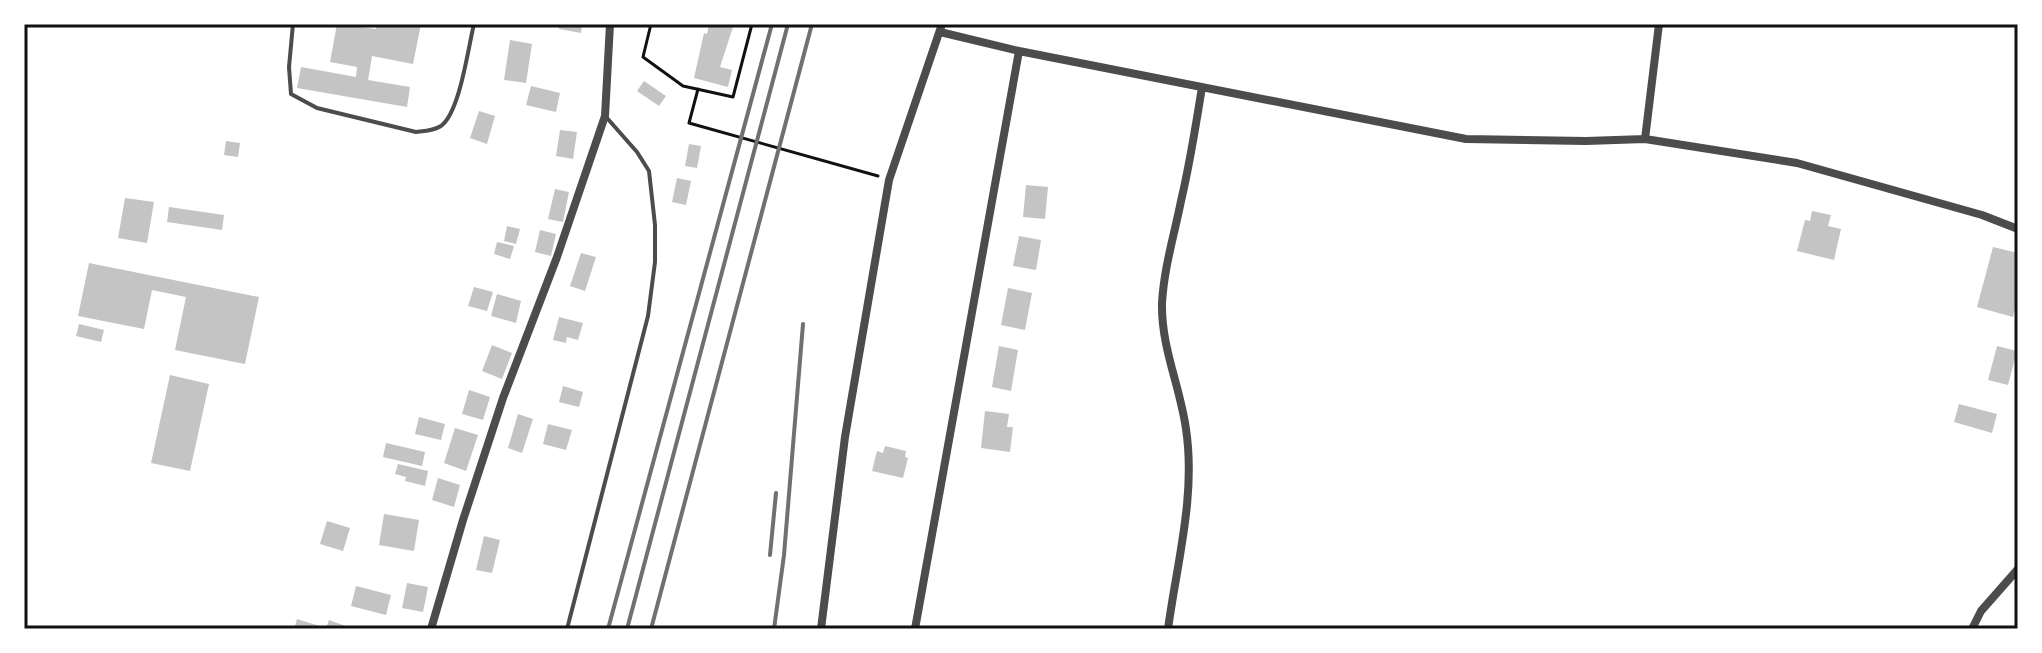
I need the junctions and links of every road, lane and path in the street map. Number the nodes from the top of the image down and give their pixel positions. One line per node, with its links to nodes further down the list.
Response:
1 (293, 24): 2 (lane)
2 (474, 24)
3 (610, 24): 11 (street)
4 (651, 24): 10 (path)
5 (752, 24): 10 (path)
6 (1659, 24): 12 (street)
7 (941, 28): 8 (street); 13 (street)
8 (1019, 51): 9 (street); 19 (street)
9 (1202, 87): 12 (street); 20 (street)
10 (698, 89): 13 (path)
11 (605, 116): 16 (street); 17 (lane)
12 (1645, 139): 14 (street)
13 (889, 180): 18 (street)
14 (2018, 229)
15 (2018, 569): 21 (street)
16 (431, 629)
17 (567, 629)
18 (821, 629)
19 (915, 629)
20 (1168, 629)
21 (1972, 629)

